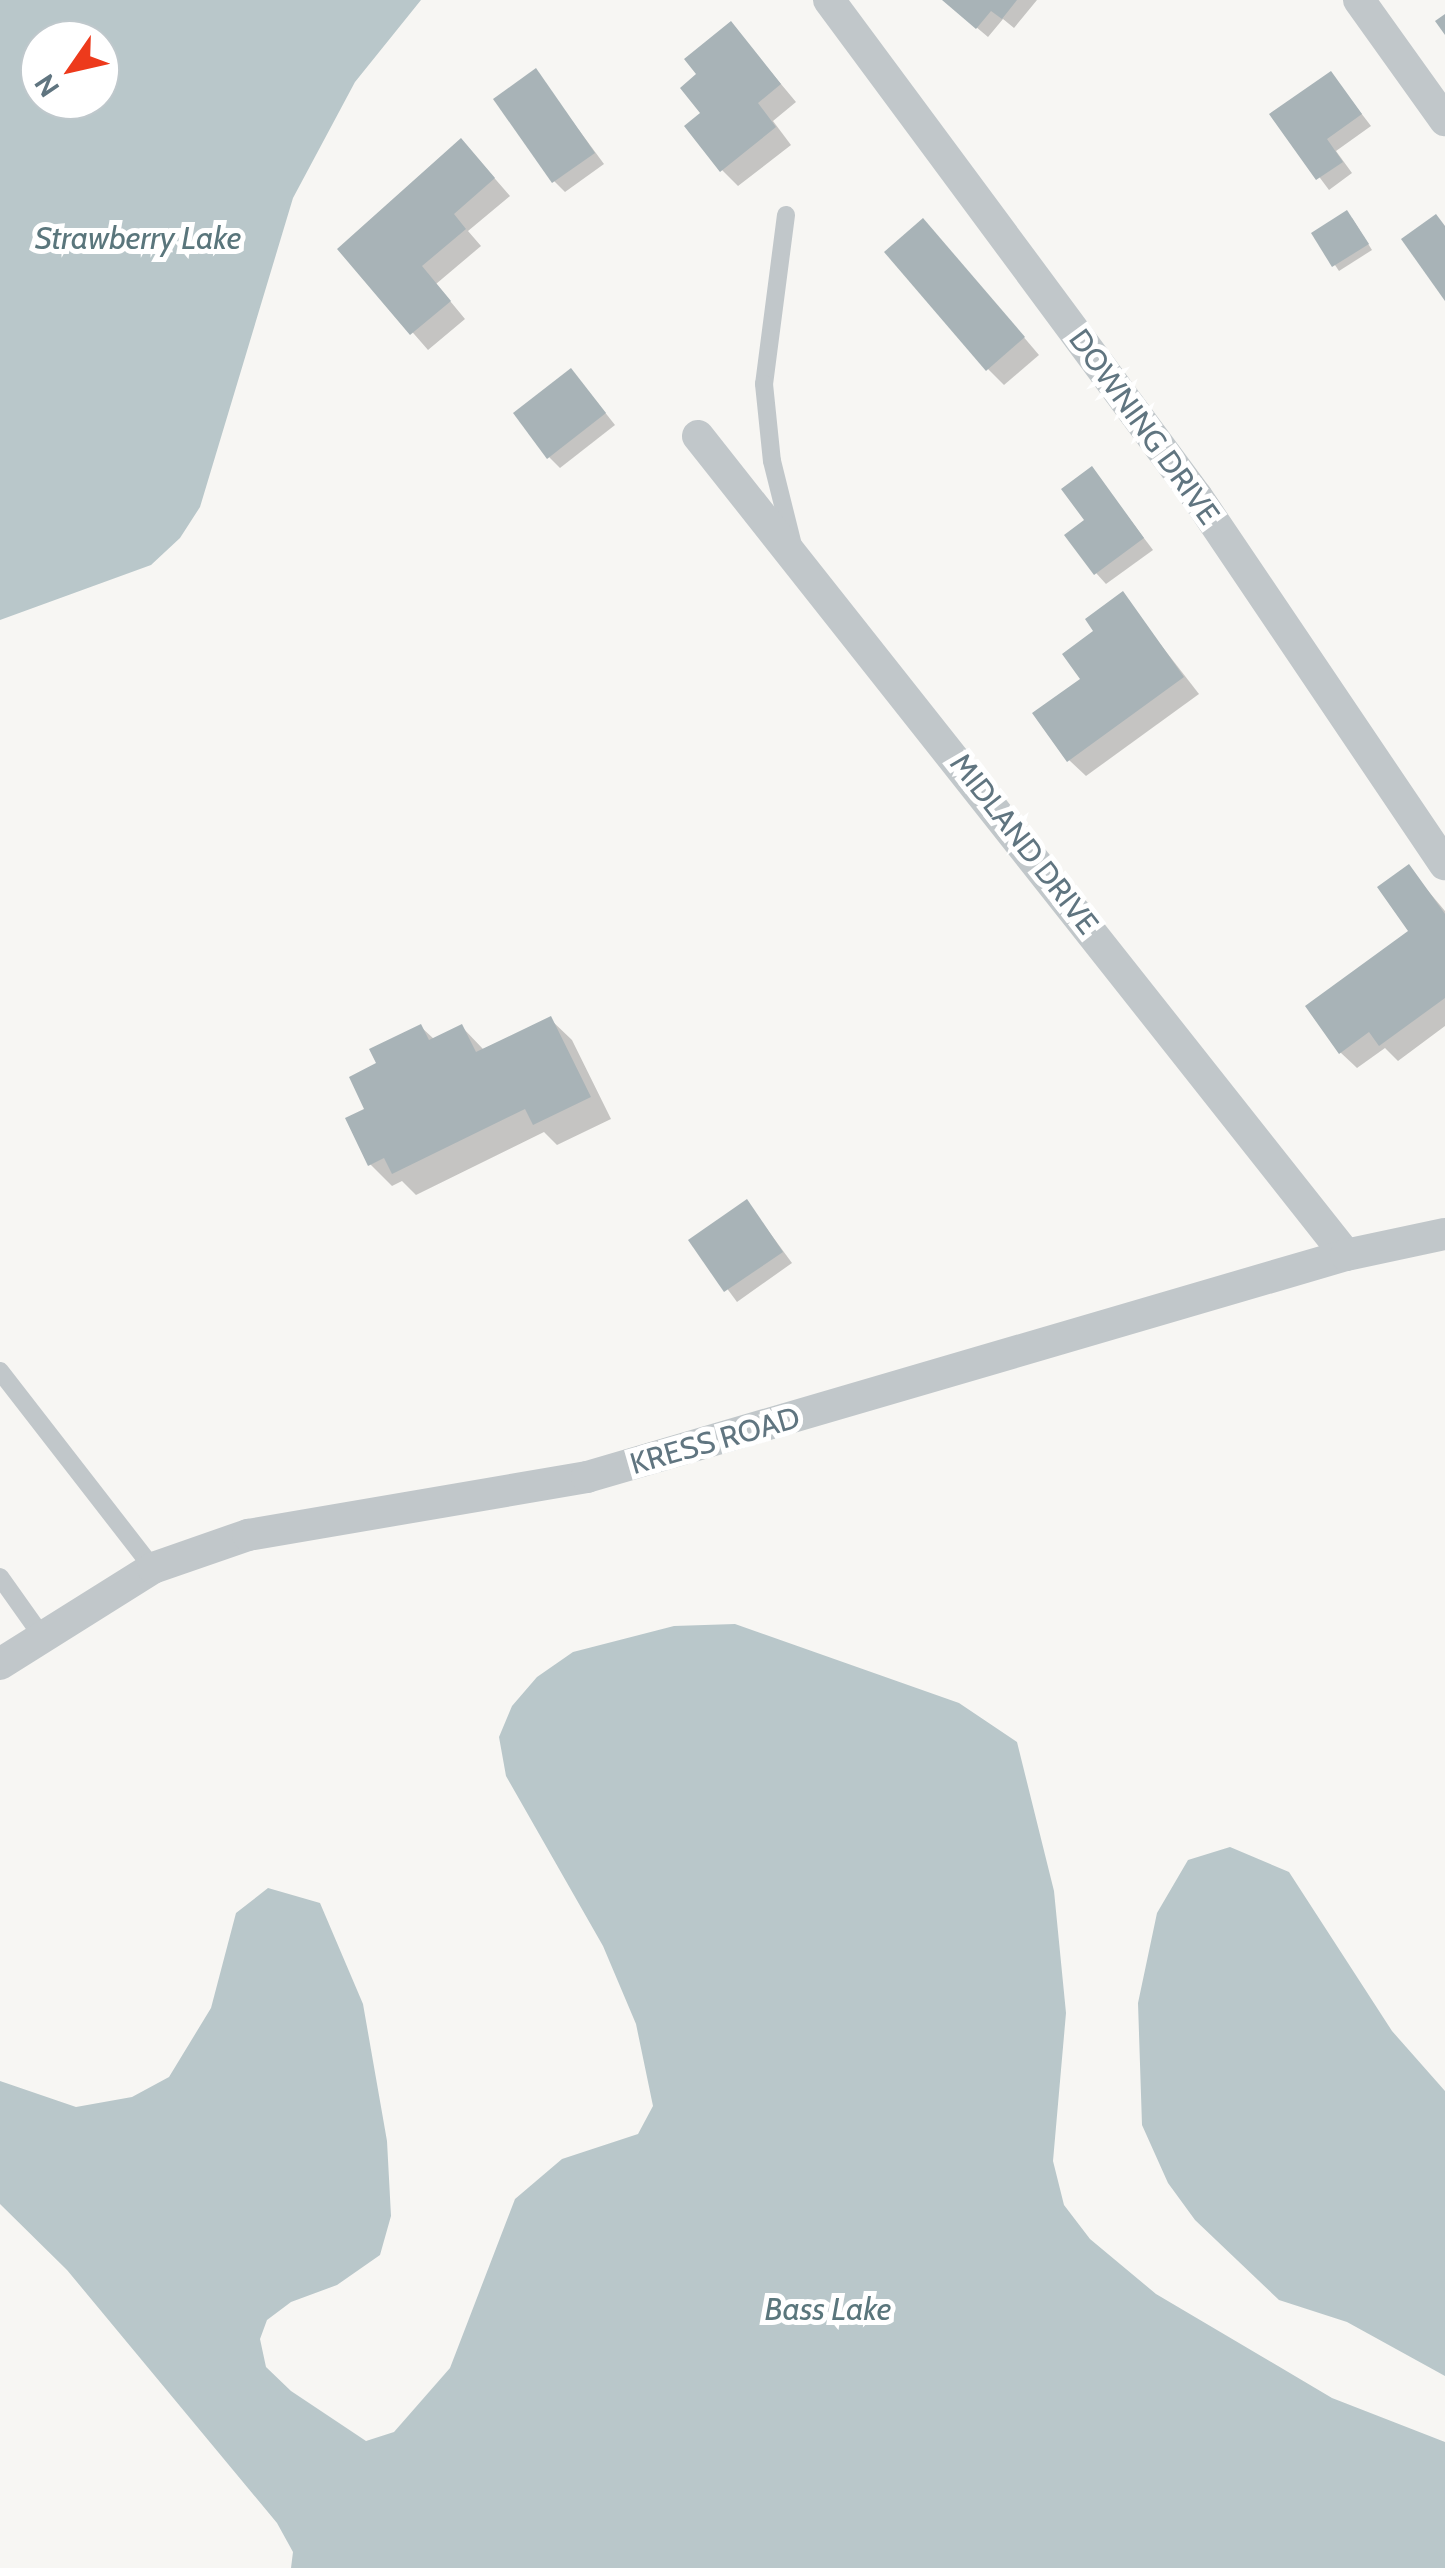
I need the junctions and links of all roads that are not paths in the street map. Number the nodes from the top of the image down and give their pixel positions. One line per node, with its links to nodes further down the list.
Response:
1 (830, 0): 7 (street, DOWNING DRIVE)
2 (1360, 0): 3 (street)
3 (1445, 120)
4 (786, 215): 6 (lane)
5 (698, 436): 6 (street, MIDLAND DRIVE)
6 (794, 550): 9 (street, MIDLAND DRIVE)
7 (1445, 864)
8 (1445, 1234): 9 (street, KRESS ROAD)
9 (1346, 1255): 11 (street, KRESS ROAD)
10 (0, 1370): 11 (lane)
11 (153, 1568): 13 (street, KRESS ROAD)
12 (0, 1577): 13 (lane)
13 (42, 1636): 14 (street, KRESS ROAD)
14 (0, 1664)

